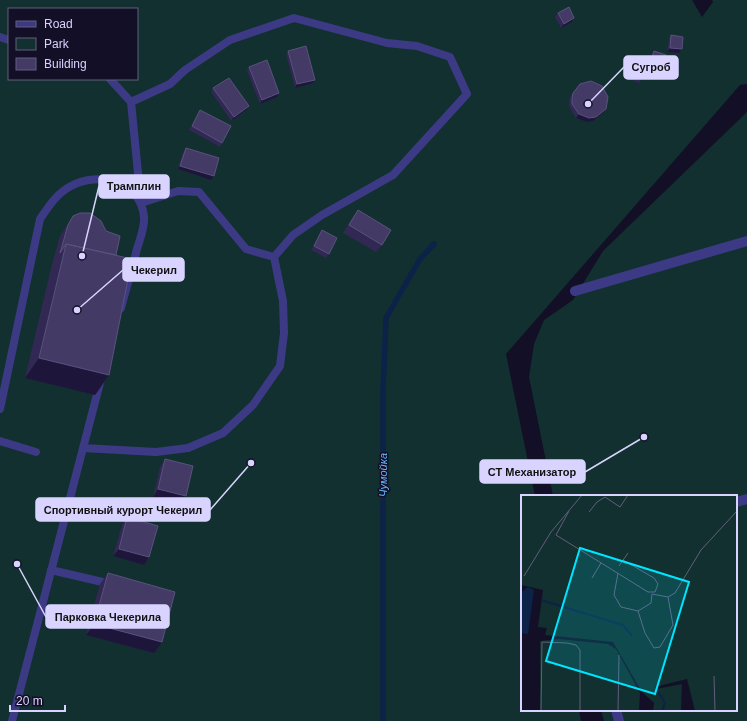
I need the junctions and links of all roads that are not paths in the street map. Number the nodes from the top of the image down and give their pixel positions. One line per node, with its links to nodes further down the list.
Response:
1 (111, 80): 2 (lane)
2 (131, 102): 3 (lane); 5 (lane)
3 (141, 203): 5 (lane); 7 (lane); 9 (lane)
4 (747, 241): 6 (street)
5 (274, 257): 11 (lane)
6 (575, 291)
7 (119, 317)
8 (105, 368): 11 (lane)
9 (0, 409)
10 (0, 441): 12 (lane)
11 (83, 448): 15 (lane)
12 (36, 452)
13 (747, 498): 14 (street)
14 (737, 502)
15 (51, 570): 16 (lane); 18 (lane)
16 (121, 586)
17 (616, 711): 19 (street)
18 (12, 721)
19 (619, 721)

